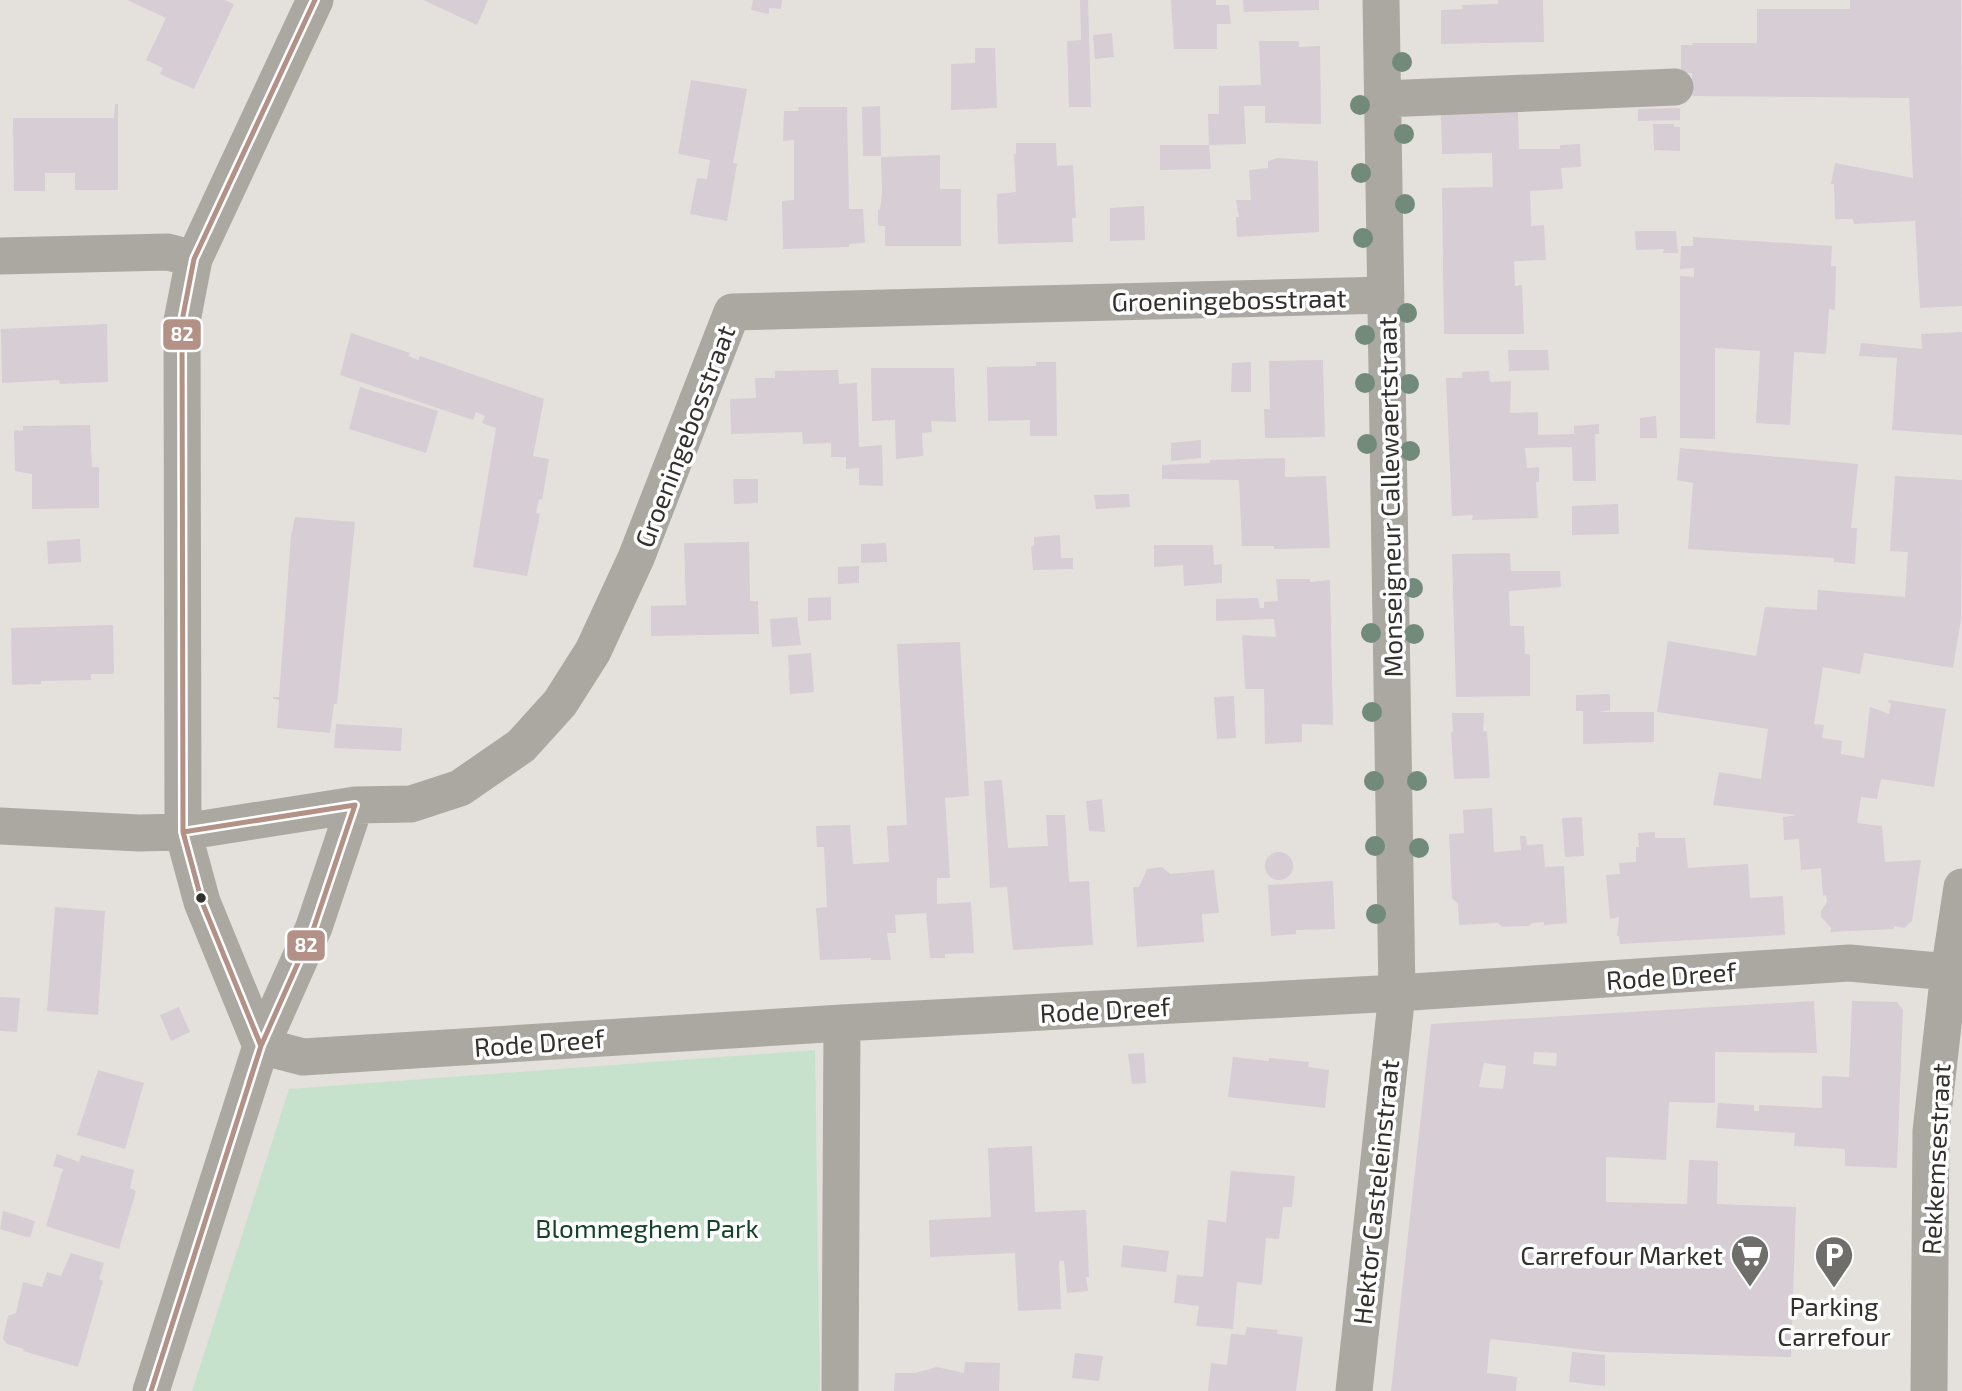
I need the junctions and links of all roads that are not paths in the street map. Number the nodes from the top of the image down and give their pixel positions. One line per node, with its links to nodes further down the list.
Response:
1 (315, 0): 6 (street)
2 (1381, 0): 4 (street, Monseigneur Callewaertstraat)
3 (1675, 87): 4 (street)
4 (1383, 99): 7 (street, Monseigneur Callewaertstraat)
5 (0, 256): 6 (street)
6 (194, 259): 10 (street)
7 (1386, 295): 8 (street, Groeningebosstraat); 13 (street, Monseigneur Callewaertstraat)
8 (355, 805): 10 (street, Groeningebosstraat); 15 (street)
9 (0, 826): 10 (street, Groeningebosstraat)
10 (183, 832): 15 (street)
11 (1962, 887): 12 (street, Rekkemsestraat)
12 (1950, 972): 13 (street, Rode Dreef); 19 (street, Rekkemsestraat)
13 (1397, 993): 14 (street, Rode Dreef); 18 (street, Hektor Casteleinstraat)
14 (842, 1023): 15 (street, Rode Dreef); 17 (street)
15 (261, 1046): 16 (street)
16 (151, 1391)
17 (840, 1391)
18 (1354, 1391)
19 (1929, 1391)

